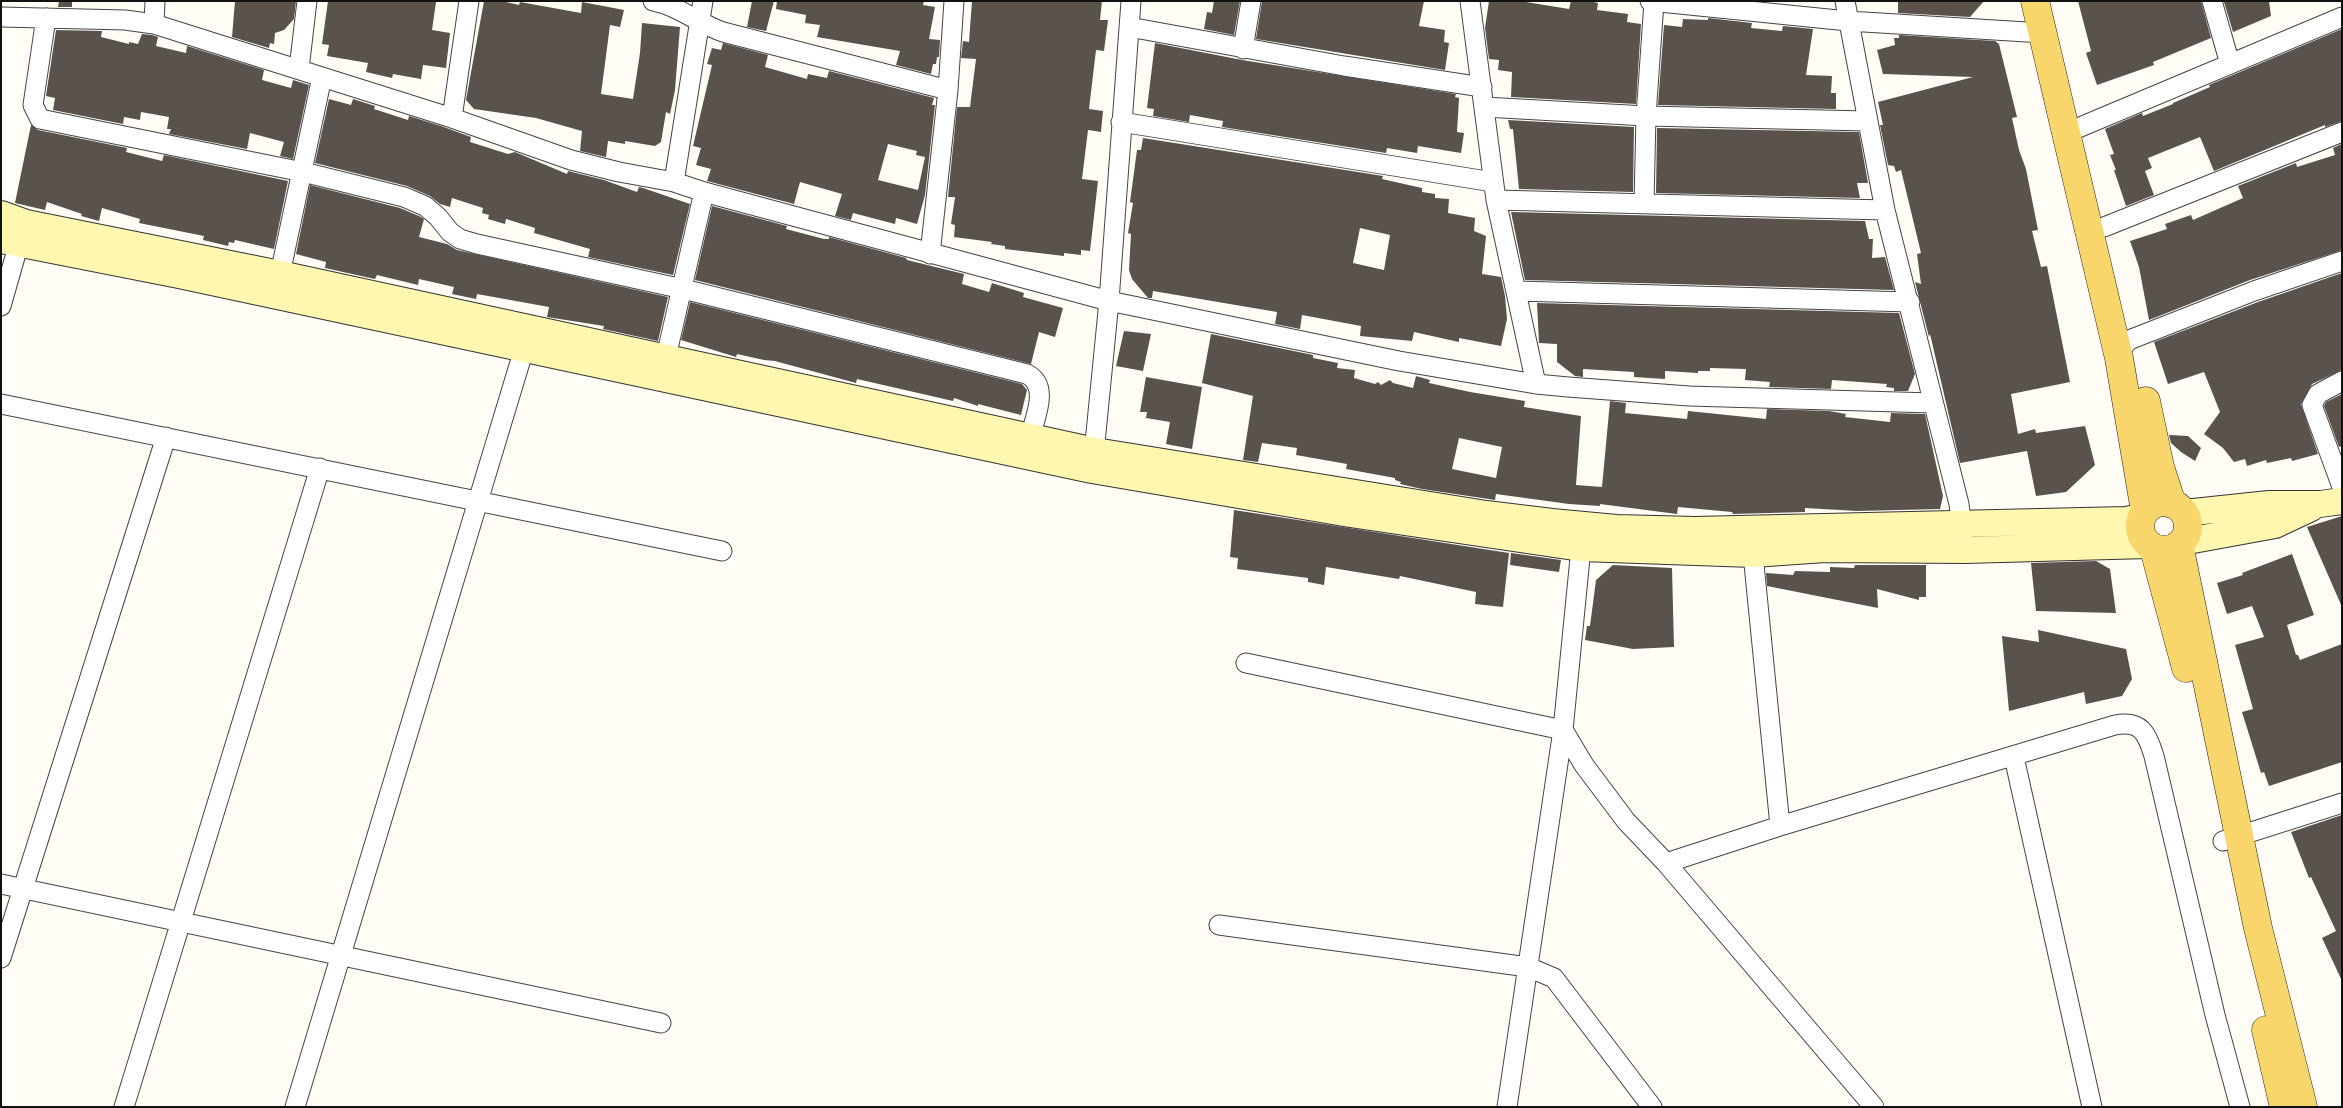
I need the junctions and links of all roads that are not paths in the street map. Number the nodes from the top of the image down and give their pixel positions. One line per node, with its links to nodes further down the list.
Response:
1 (155, 1): 22 (street)
2 (307, 1): 27 (street)
3 (469, 1): 33 (street)
4 (653, 1): 20 (street)
5 (703, 1): 20 (street)
6 (954, 1): 30 (street)
7 (1131, 1): 23 (street)
8 (1251, 1): 25 (street)
9 (1470, 1): 29 (street)
10 (1650, 1): 15 (street)
11 (1845, 1): 21 (street)
12 (2035, 1): 24 (main road)
13 (2050, 1): 36 (main road)
14 (2212, 1): 26 (street)
15 (1654, 2): 16 (street); 32 (street)
16 (1679, 3): 21 (street)
17 (1, 16): 19 (street)
18 (2342, 17): 26 (street)
19 (46, 18): 22 (street); 38 (street)
20 (701, 21): 30 (street); 39 (street)
21 (1848, 21): 24 (street); 34 (street)
22 (154, 24): 27 (street)
23 (1129, 27): 25 (street); 35 (street)
24 (2043, 33): 36 (main road)
25 (1244, 49): 29 (street)
26 (2230, 64): 36 (street)
27 (299, 69): 28 (street)
28 (322, 77): 33 (street); 38 (street)
29 (1482, 87): 31 (street)
30 (948, 90): 47 (street)
31 (1484, 107): 32 (street); 40 (street)
32 (1646, 116): 34 (street); 42 (street)
33 (452, 118): 39 (street)
34 (1867, 121): 43 (street)
35 (1121, 122): 40 (street); 52 (street)
36 (2073, 131): 45 (main road); 55 (main road)
37 (2342, 132): 45 (street)
38 (303, 172): 49 (street); 50 (street)
39 (674, 182): 41 (street)
40 (1495, 191): 42 (street); 51 (street)
41 (704, 192): 47 (street); 50 (street)
42 (1644, 204): 43 (street)
43 (1885, 210): 53 (street)
44 (1, 214): 49 (street)
45 (2104, 227): 55 (main road)
46 (10, 242): 54 (street); 56 (street)
47 (930, 254): 52 (street)
48 (2342, 260): 55 (street)
49 (280, 274): 57 (street)
50 (683, 289): 57 (street); 62 (street)
51 (1516, 291): 53 (street); 59 (street)
52 (1109, 301): 59 (street); 64 (street)
53 (1910, 302): 60 (street)
54 (1, 306)
55 (2123, 346): 69 (main road); 70 (main road)
56 (524, 349): 64 (street); 67 (street)
57 (666, 357): 62 (street)
58 (2342, 381): 66 (street)
59 (1536, 384): 60 (street)
60 (1933, 403): 71 (street)
61 (1, 404): 63 (street)
62 (1030, 437): 64 (street)
63 (166, 438): 65 (street); 84 (street)
64 (1093, 461): 71 (street); 73 (street)
65 (320, 468): 67 (street); 85 (street)
66 (2342, 487)
67 (478, 500): 74 (street); 87 (street)
68 (2331, 502): 69 (street); 72 (street)
69 (2178, 508): 70 (main road); 72 (main road)
70 (2143, 514): 71 (street); 72 (main road)
71 (1963, 537): 72 (street); 75 (street)
72 (2166, 545): 81 (main road)
73 (1581, 548): 75 (street); 77 (street)
74 (722, 551)
75 (1753, 554): 80 (street)
76 (1246, 664): 77 (street)
77 (1563, 730): 82 (street); 89 (street)
78 (2014, 756): 80 (street); 96 (street); 97 (street)
79 (2342, 803): 81 (street)
80 (1780, 826): 82 (street)
81 (2231, 839): 98 (main road); 99 (main road)
82 (1666, 863): 95 (street)
83 (1, 884): 84 (street)
84 (23, 888): 85 (street); 88 (street)
85 (182, 922): 87 (street); 91 (street)
86 (1219, 925): 89 (street)
87 (340, 956): 90 (street); 92 (street)
88 (1, 958)
89 (1528, 967): 93 (street); 94 (street)
90 (662, 1023)
91 (124, 1107)
92 (295, 1107)
93 (1507, 1107)
94 (1652, 1107)
95 (1874, 1107)
96 (2092, 1107)
97 (2240, 1107)
98 (2284, 1107)
99 (2304, 1107)

